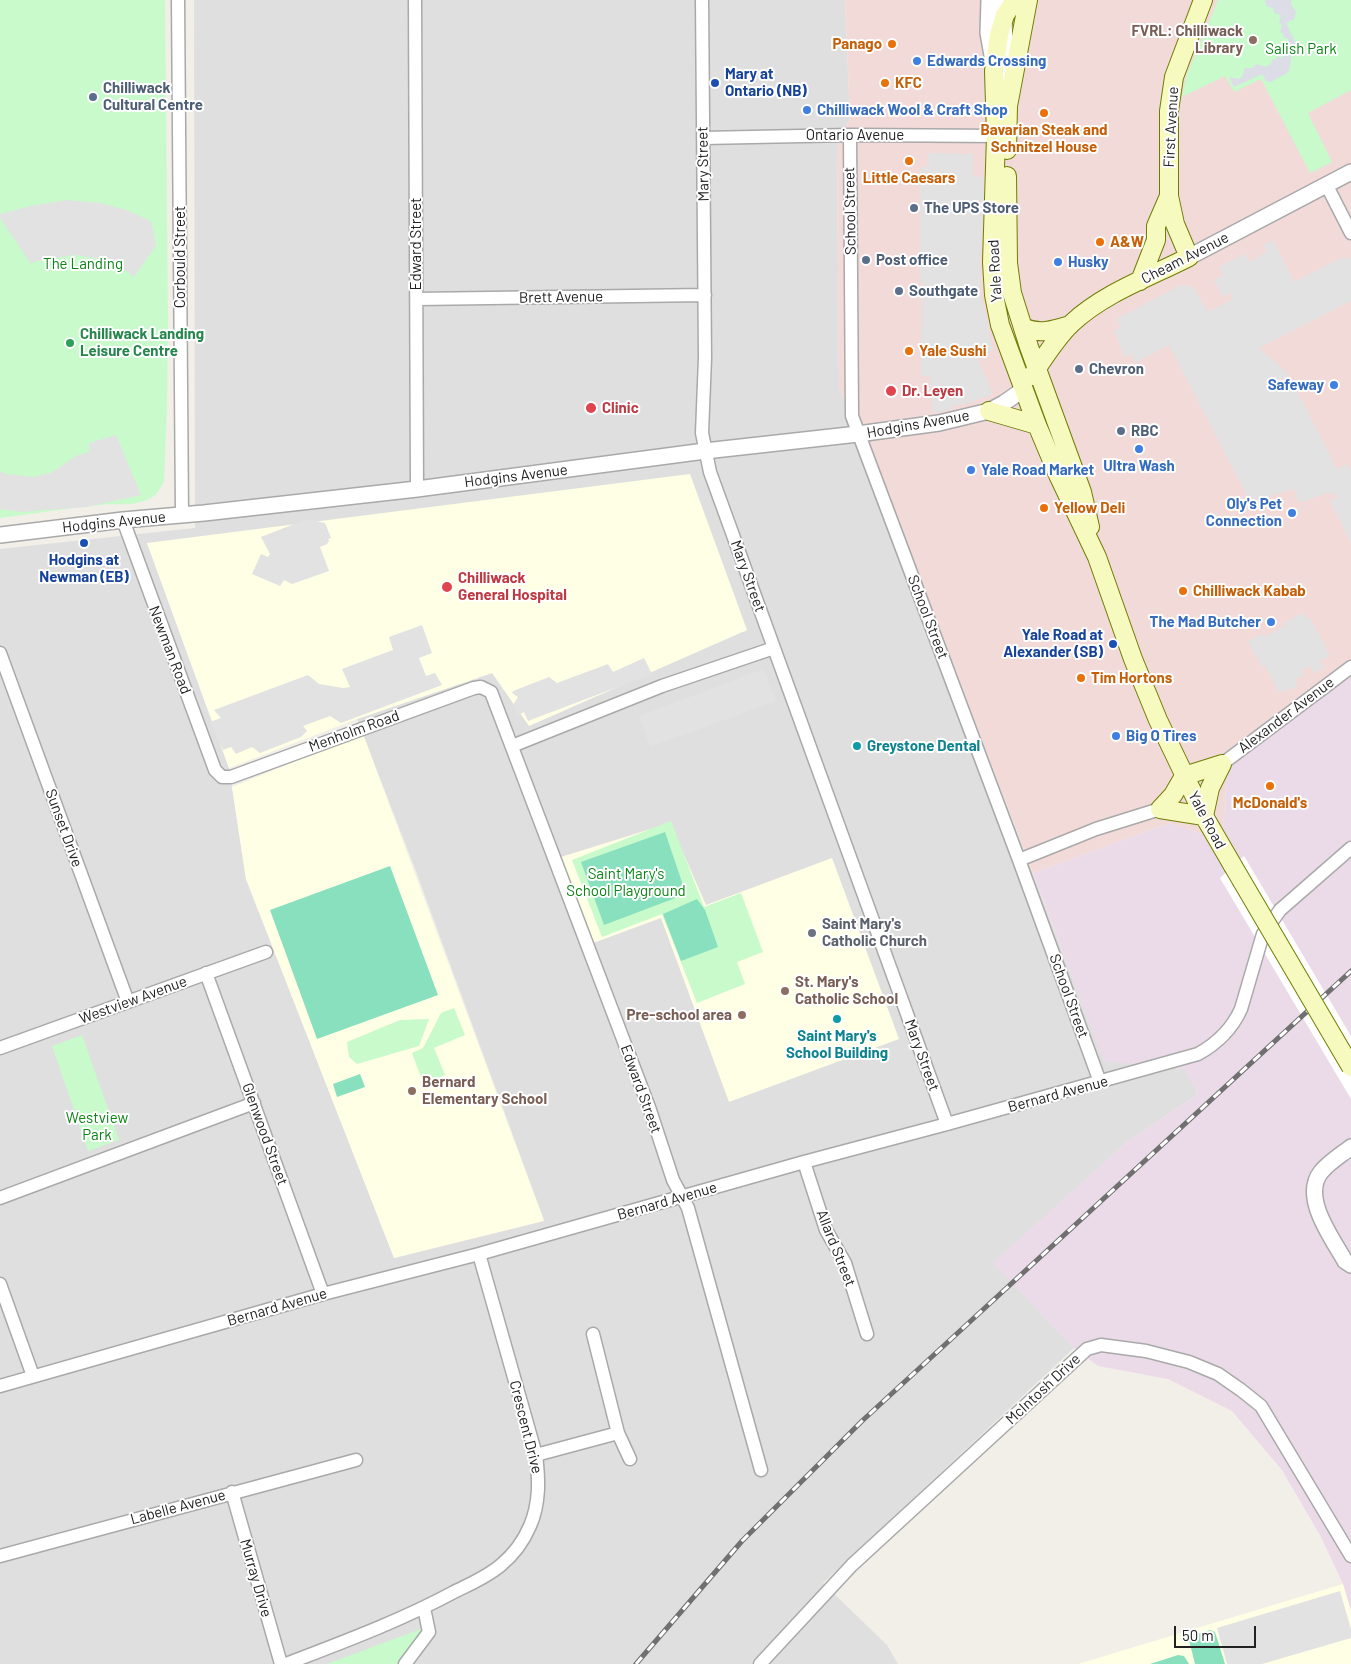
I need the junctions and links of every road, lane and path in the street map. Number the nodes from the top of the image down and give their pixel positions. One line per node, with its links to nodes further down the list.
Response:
1 (178, 0): 31 (street, Corbould Street)
2 (415, 0): 21 (street, Edward Street)
3 (702, 0): 13 (street, Mary Street)
4 (989, 0): 9 (street)
5 (1015, 0): 8 (main road, Yale Road)
6 (1028, 0): 10 (main road, Yale Road)
7 (1203, 0): 16 (main road, First Avenue)
8 (1004, 8): 9 (main road, Yale Road); 10 (street)
9 (994, 71): 12 (main road, Yale Road)
10 (1008, 106): 12 (main road, Yale Road)
11 (850, 135): 12 (street, Ontario Avenue); 13 (street, Ontario Avenue); 28 (street, School Street)
12 (1002, 136): 23 (main road, Yale Road); 25 (main road, Yale Road)
13 (703, 138): 20 (street, Mary Street)
14 (1351, 172): 15 (street, Cheam Avenue)
15 (1326, 184): 17 (street); 18 (street, Cheam Avenue)
16 (1169, 196): 18 (main road, First Avenue); 19 (main road)
17 (1351, 233)
18 (1189, 257): 19 (main road, Cheam Avenue)
19 (1140, 281): 22 (main road, Cheam Avenue)
20 (705, 295): 21 (street, Brett Avenue); 29 (street, Mary Street)
21 (417, 299): 30 (street, Edward Street)
22 (1070, 325): 23 (main road); 24 (main road, Cheam Avenue)
23 (1023, 327): 24 (main road, Yale Road)
24 (1038, 368): 25 (main road, Cheam Avenue); 34 (main road, Yale Road)
25 (1024, 389): 26 (street, Hodgins Avenue); 27 (main road, Yale Road)
26 (988, 411): 27 (main road); 28 (street, Hodgins Avenue)
27 (1037, 425): 34 (main road, Yale Road)
28 (858, 434): 29 (street, Hodgins Avenue); 46 (street, School Street)
29 (705, 451): 30 (street, Hodgins Avenue); 35 (street, Mary Street)
30 (417, 489): 31 (street, Hodgins Avenue)
31 (182, 515): 32 (street, Hodgins Avenue)
32 (123, 520): 33 (street, Hodgins Avenue); 42 (street, Newman Road)
33 (0, 535)
34 (1097, 557): 41 (main road, Yale Road)
35 (774, 648): 39 (street); 54 (street, Mary Street)
36 (0, 653): 49 (street, Sunset Drive)
37 (1351, 667): 40 (street, Alexander Avenue)
38 (486, 688): 39 (street, Edward Street); 42 (street, Menholm Road)
39 (512, 746): 57 (street, Edward Street)
40 (1222, 764): 41 (main road); 44 (main road)
41 (1184, 776): 43 (main road); 44 (main road, Yale Road)
42 (222, 777)
43 (1160, 809): 44 (main road); 46 (street)
44 (1204, 816): 51 (main road, Yale Road, bridge)
45 (1351, 848): 52 (street, Bernard Avenue)
46 (1019, 860): 52 (street, School Street)
47 (266, 952): 48 (street, Westview Avenue)
48 (206, 973): 49 (street, Westview Avenue); 53 (street, Glenwood Street)
49 (128, 1002): 50 (street, Westview Avenue)
50 (0, 1048)
51 (1351, 1067)
52 (1100, 1082): 54 (street, Bernard Avenue)
53 (254, 1103): 58 (street); 62 (street, Glenwood Street)
54 (947, 1124): 56 (street, Bernard Avenue)
55 (1351, 1148): 60 (street)
56 (804, 1162): 57 (street, Bernard Avenue); 64 (street, Allard Street)
57 (682, 1196): 59 (street, Bernard Avenue); 71 (street, Edward Street)
58 (0, 1198)
59 (480, 1254): 62 (street, Bernard Avenue); 68 (street, Crescent Drive)
60 (1351, 1265)
61 (0, 1284): 65 (street)
62 (323, 1294): 65 (street, Bernard Avenue)
63 (593, 1334): 67 (street)
64 (867, 1334)
65 (33, 1376): 66 (street, Bernard Avenue)
66 (0, 1386)
67 (618, 1434): 68 (street); 69 (street)
68 (536, 1455): 75 (street, Crescent Drive)
69 (630, 1459)
70 (356, 1460): 72 (street, Labelle Avenue)
71 (761, 1470)
72 (232, 1492): 73 (street, Labelle Avenue); 76 (street, Murray Drive)
73 (0, 1556)
74 (1351, 1556): 79 (street, McIntosh Drive)
75 (424, 1608): 77 (street, Crescent Drive); 78 (street)
76 (281, 1664)
77 (286, 1664)
78 (405, 1664)
79 (760, 1664)

